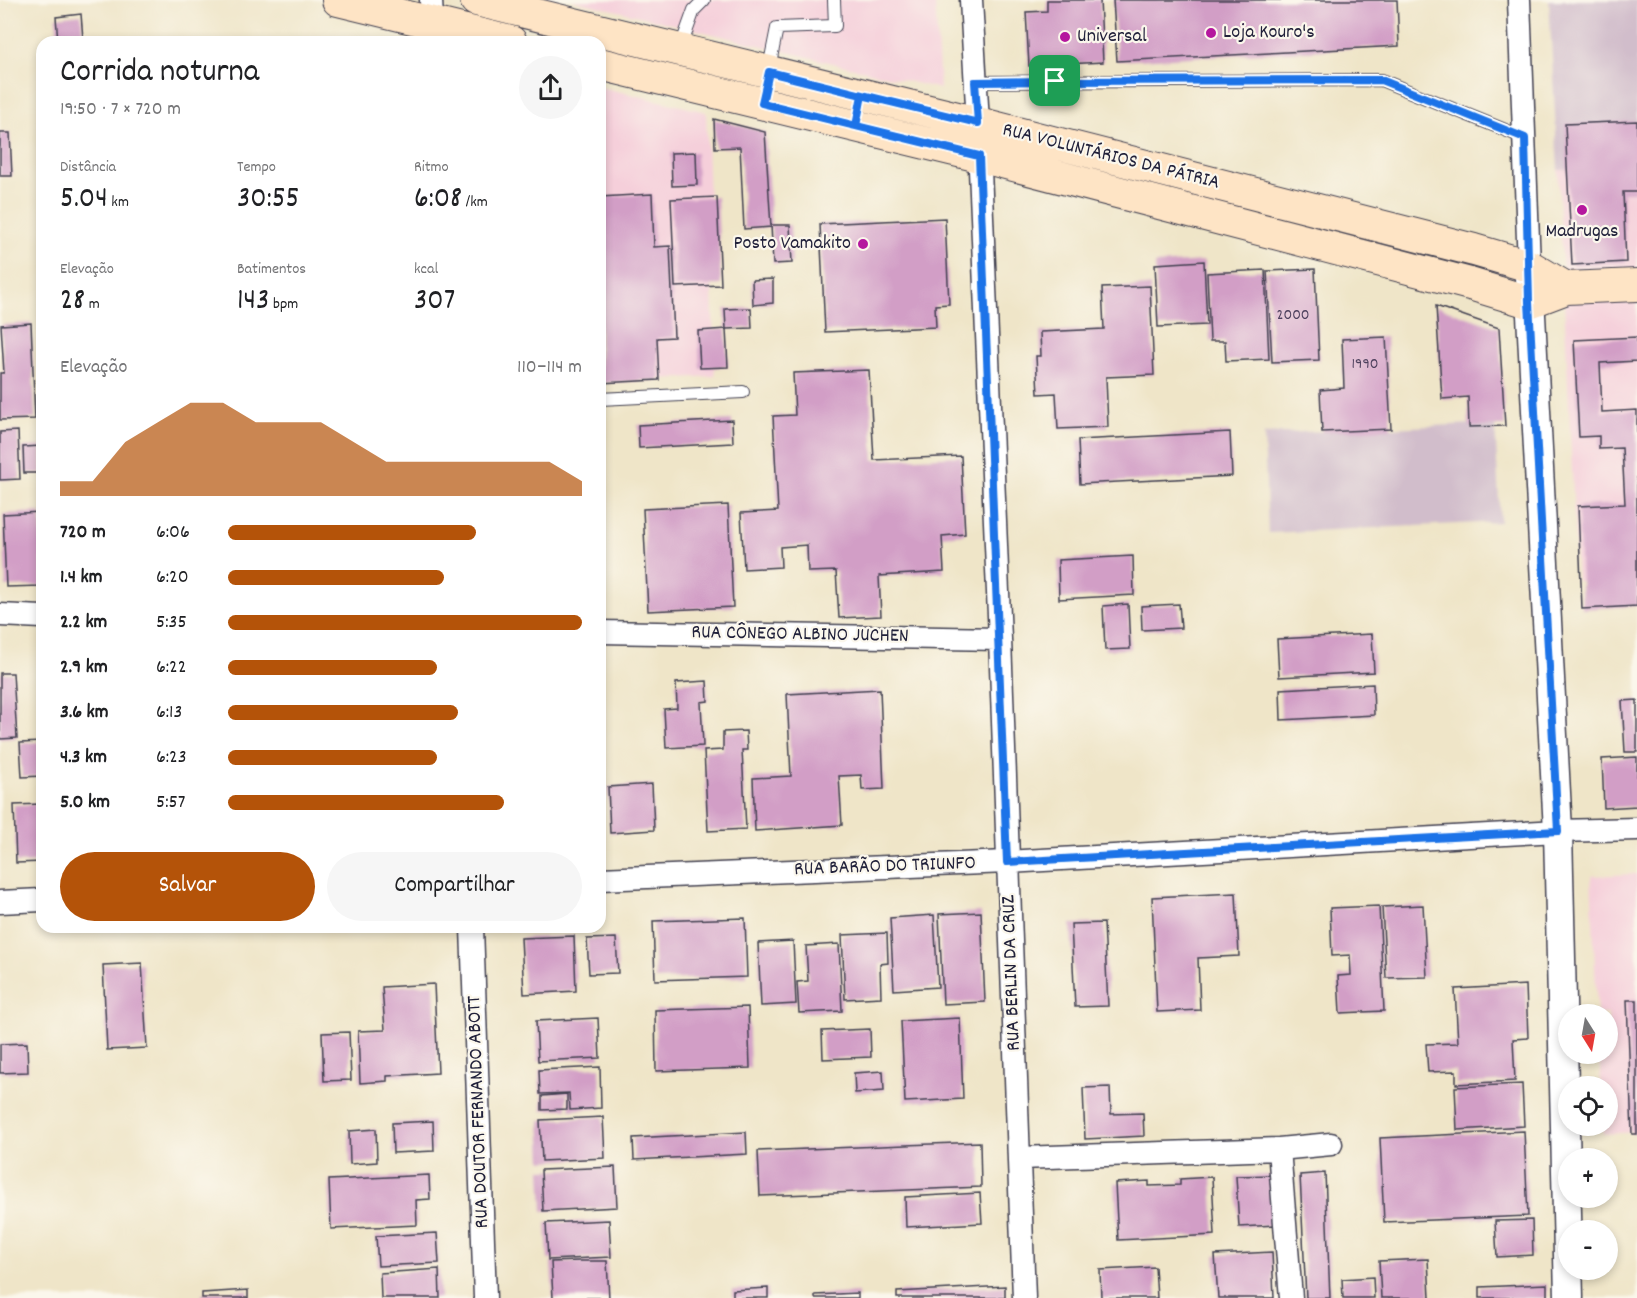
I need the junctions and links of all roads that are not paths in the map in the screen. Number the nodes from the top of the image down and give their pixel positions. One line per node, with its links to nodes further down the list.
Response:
1 (338, 0): 7 (main road)
2 (476, 0): 9 (main road, RUA VOLUNTÁRIOS DA PÁTRIA)
3 (704, 0): 12 (lane)
4 (834, 0): 13 (lane)
5 (971, 0): 14 (street, RUA BERLIN DA CRUZ)
6 (1519, 0): 19 (street)
7 (432, 22): 8 (main road)
8 (487, 36)
9 (586, 36)
10 (606, 43): 12 (main road, RUA VOLUNTÁRIOS DA PÁTRIA)
11 (606, 64): 12 (main road, RUA VOLUNTÁRIOS DA PÁTRIA)
12 (677, 66): 13 (main road, RUA VOLUNTÁRIOS DA PÁTRIA); 16 (main road, RUA VOLUNTÁRIOS DA PÁTRIA)
13 (769, 72): 15 (main road, RUA VOLUNTÁRIOS DA PÁTRIA); 16 (lane)
14 (975, 82): 17 (street, RUA BERLIN DA CRUZ); 19 (lane)
15 (862, 95): 17 (main road, RUA VOLUNTÁRIOS DA PÁTRIA); 18 (main road)
16 (762, 103): 18 (main road, RUA VOLUNTÁRIOS DA PÁTRIA)
17 (978, 123): 20 (street, RUA BERLIN DA CRUZ); 21 (main road, RUA VOLUNTÁRIOS DA PÁTRIA)
18 (856, 126): 20 (main road, RUA VOLUNTÁRIOS DA PÁTRIA)
19 (1525, 138): 23 (street)
20 (979, 156): 22 (main road, RUA VOLUNTÁRIOS DA PÁTRIA); 32 (street, RUA BERLIN DA CRUZ)
21 (1228, 187): 22 (main road); 23 (main road, RUA VOLUNTÁRIOS DA PÁTRIA)
22 (1218, 218): 26 (main road, RUA VOLUNTÁRIOS DA PÁTRIA)
23 (1529, 266): 25 (main road, RUA VOLUNTÁRIOS DA PÁTRIA); 26 (street)
24 (1637, 285): 25 (main road)
25 (1566, 288): 26 (main road)
26 (1529, 302): 34 (street)
27 (744, 392): 28 (lane)
28 (606, 399)
29 (0, 615): 30 (street)
30 (36, 617)
31 (606, 632): 32 (street, RUA CÔNEGO ALBINO JUCHEN)
32 (1000, 639): 35 (street, RUA BERLIN DA CRUZ)
33 (1637, 829): 34 (street, RUA BARÃO DO TRIUNFO)
34 (1558, 831): 35 (street, RUA BARÃO DO TRIUNFO); 46 (street)
35 (1007, 862): 36 (street, RUA BARÃO DO TRIUNFO); 42 (street, RUA BERLIN DA CRUZ)
36 (606, 879)
37 (36, 900): 38 (street)
38 (0, 902)
39 (472, 933): 43 (street, RUA DOUTOR FERNANDO ABOTT)
40 (1331, 1144): 41 (street)
41 (1279, 1149): 42 (street); 45 (street)
42 (1020, 1158): 44 (street, RUA BERLIN DA CRUZ)
43 (485, 1298)
44 (1024, 1298)
45 (1291, 1298)
46 (1569, 1298)

